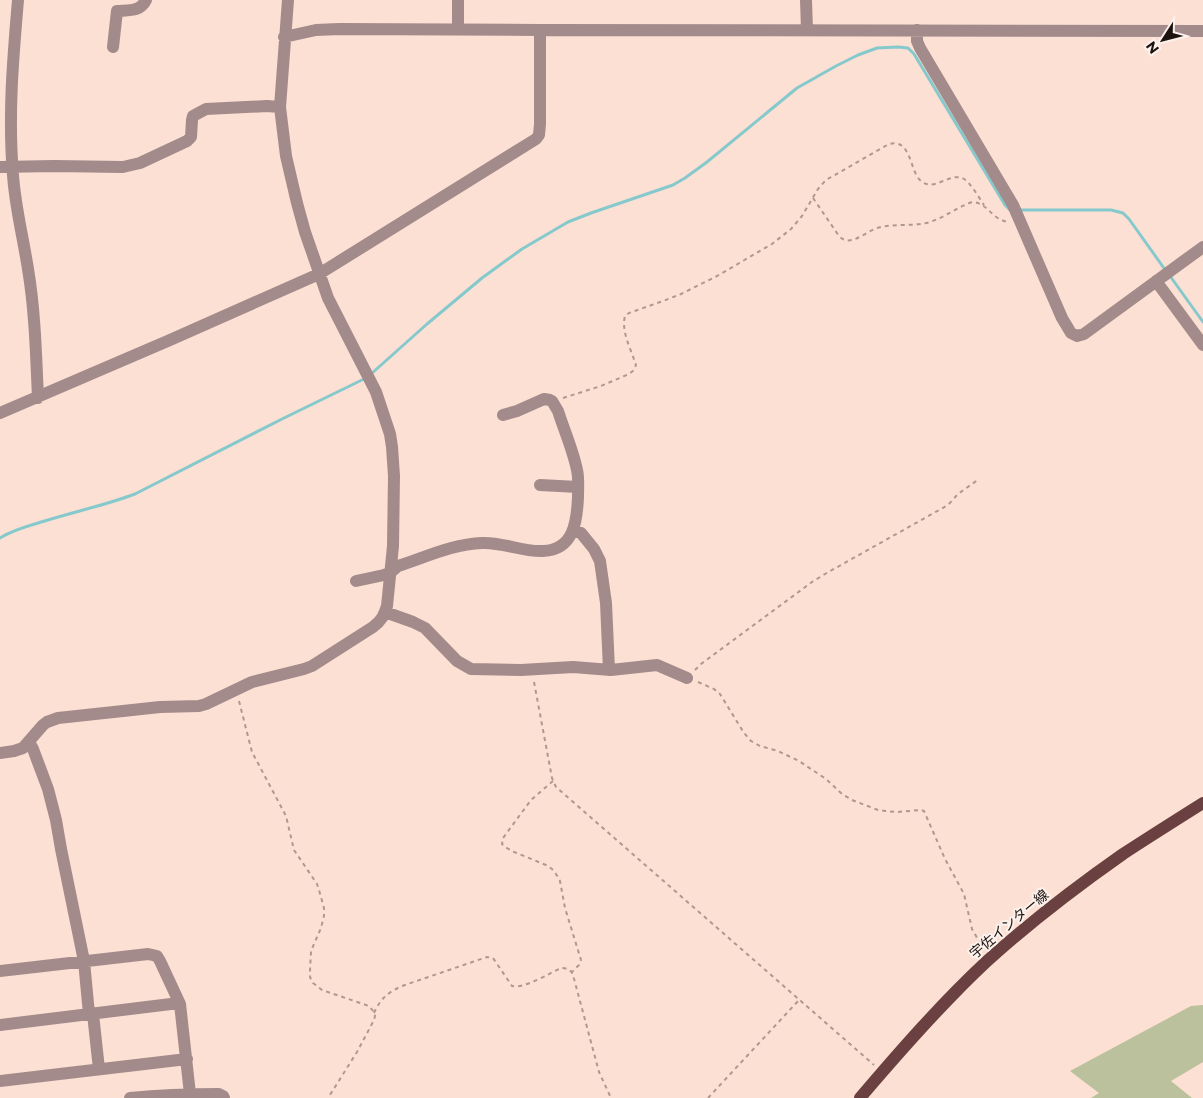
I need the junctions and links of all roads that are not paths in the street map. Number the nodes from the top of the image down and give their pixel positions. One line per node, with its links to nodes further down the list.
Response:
1 (18, 0): 14 (street)
2 (146, 0): 12 (street)
3 (288, 0): 11 (street)
4 (458, 0): 6 (street)
5 (806, 0): 8 (street)
6 (458, 29): 7 (street); 11 (street)
7 (540, 30): 8 (street); 16 (street)
8 (807, 30): 9 (street)
9 (917, 30): 10 (street); 17 (street)
10 (1203, 31)
11 (284, 37): 13 (street)
12 (113, 47)
13 (280, 107): 14 (street); 16 (street)
14 (6, 166): 19 (street)
15 (1203, 247): 17 (street)
16 (319, 274): 19 (street); 25 (street)
17 (1156, 281): 18 (street)
18 (1203, 345)
19 (38, 398): 20 (street)
20 (0, 413)
21 (503, 415): 23 (street)
22 (540, 485): 23 (street)
23 (578, 487): 24 (street)
24 (574, 530): 25 (street); 28 (street)
25 (390, 573): 26 (street); 27 (street)
26 (356, 581)
27 (385, 612): 28 (street); 30 (street)
28 (609, 670): 29 (street)
29 (687, 678)
30 (29, 742): 31 (street); 33 (street)
31 (0, 753)
32 (1203, 803): 44 (main road, 宇佐インター線)
33 (84, 961): 34 (street); 35 (street); 36 (street)
34 (0, 971)
35 (179, 1003): 36 (street); 38 (street)
36 (91, 1014): 37 (street); 39 (street)
37 (0, 1025)
38 (186, 1059): 39 (street); 41 (street)
39 (99, 1069): 40 (street)
40 (0, 1081)
41 (190, 1094): 42 (street); 43 (street)
42 (130, 1098)
43 (224, 1098)
44 (860, 1098)

